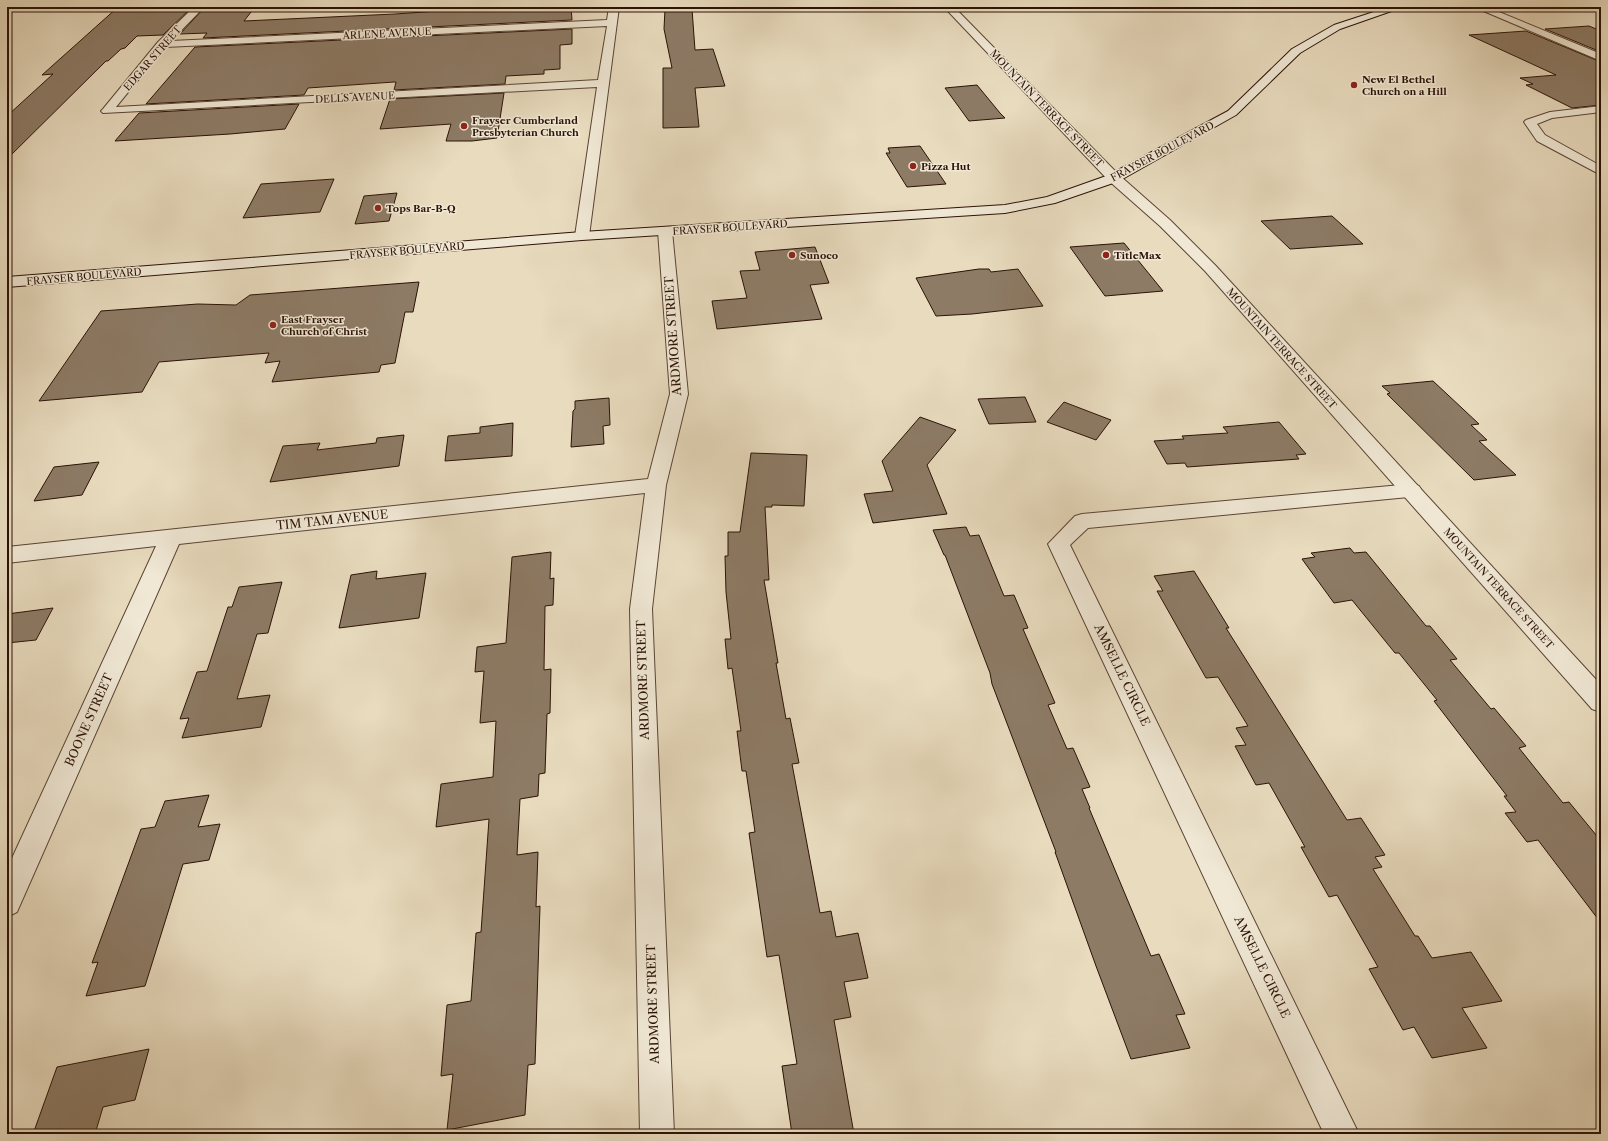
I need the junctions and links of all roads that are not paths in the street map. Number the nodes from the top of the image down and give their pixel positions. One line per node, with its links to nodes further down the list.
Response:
1 (199, 7): 7 (street, EDGAR STREET)
2 (614, 7): 6 (street)
3 (949, 7): 13 (street, MOUNTAIN TERRACE STREET)
4 (1398, 7): 13 (street, FRAYSER BOULEVARD)
5 (1479, 7): 8 (street)
6 (611, 23): 7 (street, ARLENE AVENUE); 9 (street)
7 (162, 44): 11 (street, EDGAR STREET)
8 (1601, 58)
9 (604, 83): 11 (street, DELLS AVENUE); 15 (street)
10 (1601, 109): 12 (street)
11 (107, 110)
12 (1601, 171)
13 (1114, 178): 14 (street, FRAYSER BOULEVARD); 18 (street, MOUNTAIN TERRACE STREET)
14 (665, 231): 15 (street, FRAYSER BOULEVARD); 17 (street, ARDMORE STREET)
15 (582, 236): 16 (street, FRAYSER BOULEVARD)
16 (7, 282)
17 (656, 486): 19 (street, TIM TAM AVENUE); 23 (street, ARDMORE STREET)
18 (1412, 491): 21 (street, MOUNTAIN TERRACE STREET); 24 (street, AMSELLE CIRCLE)
19 (171, 538): 20 (street, TIM TAM AVENUE); 22 (street, BOONE STREET)
20 (7, 555)
21 (1601, 702)
22 (7, 902)
23 (657, 1134)
24 (1342, 1134)

